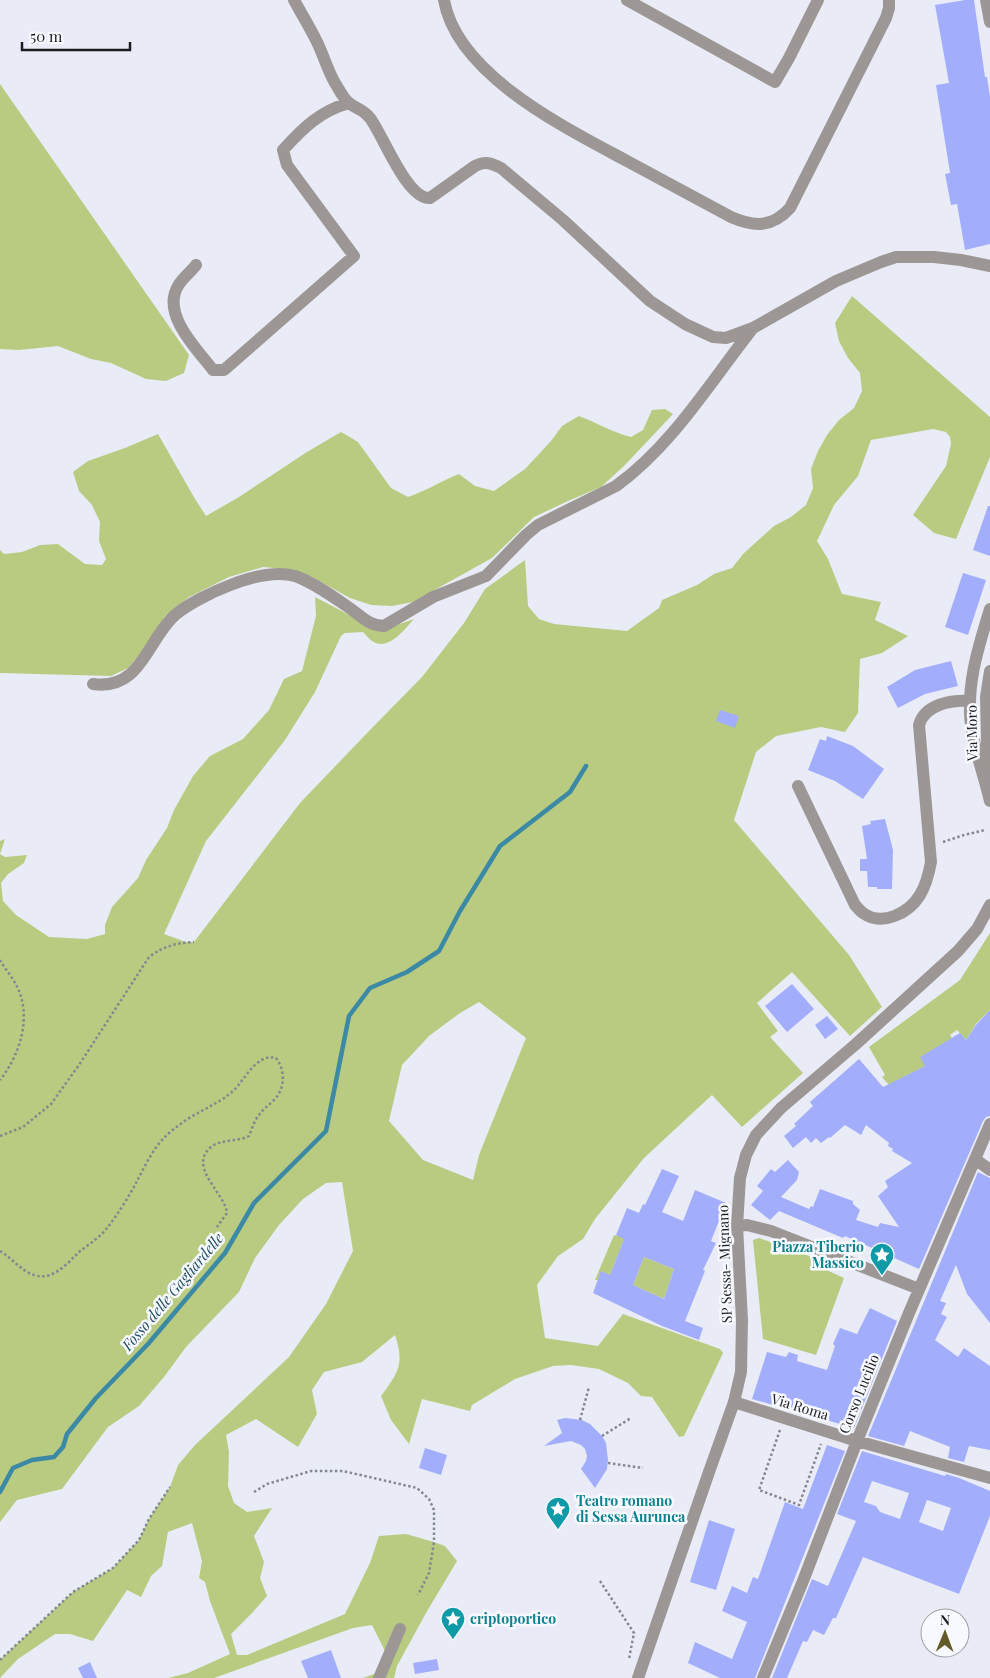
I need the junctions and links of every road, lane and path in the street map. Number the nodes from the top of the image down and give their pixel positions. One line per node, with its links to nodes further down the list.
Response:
1 (294, 0): 8 (street)
2 (444, 0): 5 (street)
3 (627, 0): 4 (street)
4 (818, 0)
5 (889, 0)
6 (986, 0): 7 (street)
7 (990, 22)
8 (348, 103): 9 (street); 11 (street)
9 (196, 265)
10 (990, 266): 11 (street)
11 (753, 328): 14 (street)
12 (990, 609): 15 (street)
13 (990, 671): 17 (street, Via Moro)
14 (92, 684)
15 (970, 701): 17 (street); 19 (street)
16 (798, 786): 19 (street)
17 (989, 798)
18 (985, 830): 19 (path)
19 (930, 847)
20 (990, 904): 28 (street, SP Sessa- Mignano)
21 (194, 942): 25 (path)
22 (0, 960): 23 (path)
23 (0, 1080)
24 (990, 1124): 26 (street, Corso Lucilio)
25 (0, 1136)
26 (975, 1159): 27 (street); 31 (street, Corso Lucilio)
27 (990, 1170)
28 (737, 1226): 31 (street); 33 (street, SP Sessa- Mignano)
29 (217, 1227): 30 (path)
30 (0, 1251)
31 (919, 1289): 39 (street, Corso Lucilio)
32 (589, 1388): 35 (path)
33 (734, 1402): 37 (street, Via Roma); 51 (street, SP Sessa- Mignano)
34 (631, 1418): 38 (path)
35 (580, 1420)
36 (780, 1429): 37 (path)
37 (826, 1431): 39 (street, Via Roma)
38 (602, 1436)
39 (857, 1440): 42 (street, Via Roma); 52 (street, Corso Lucilio)
40 (608, 1463): 41 (path)
41 (643, 1468)
42 (990, 1478)
43 (170, 1487): 48 (path)
44 (254, 1492): 46 (path)
45 (600, 1581): 49 (path)
46 (418, 1595)
47 (400, 1629): 50 (street)
48 (0, 1660)
49 (629, 1662)
50 (379, 1678)
51 (638, 1678)
52 (762, 1678)

